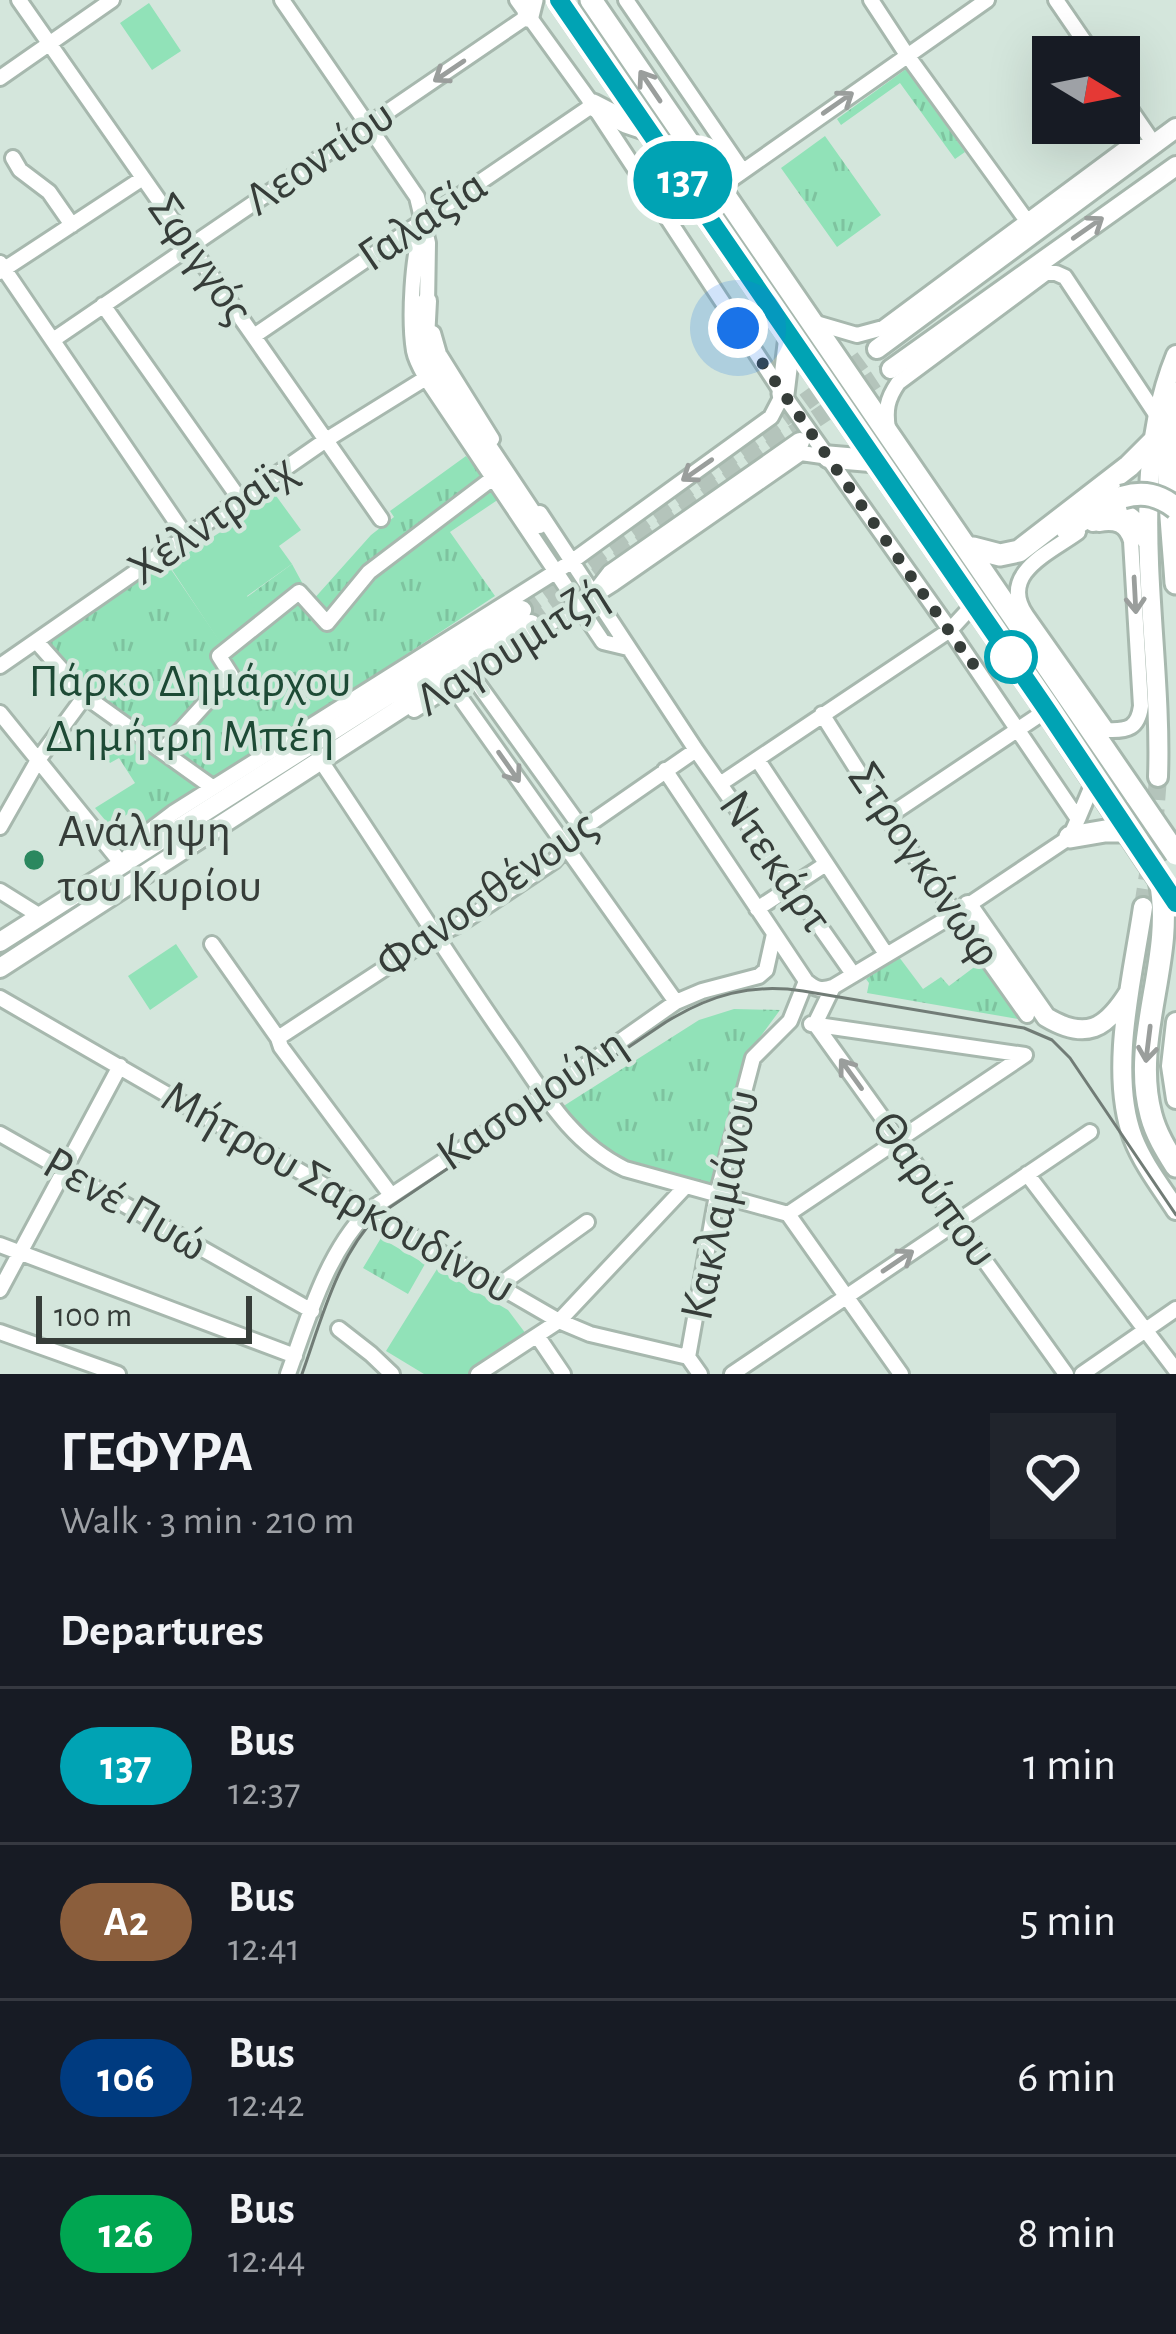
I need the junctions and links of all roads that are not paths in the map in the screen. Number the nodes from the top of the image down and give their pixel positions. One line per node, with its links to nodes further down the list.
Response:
1 (20, 0): 12 (street, Σφιγγός)
2 (112, 0): 12 (street)
3 (282, 0): 17 (street)
4 (559, 0): 19 (highway)
5 (590, 0): 26 (highway, one-way to 5)
6 (626, 0): 23 (street)
7 (871, 0): 13 (street)
8 (987, 0): 13 (street)
9 (1056, 0): 11 (street)
10 (526, 5): 15 (street); 17 (street, Λεοντίου, one-way to 17)
11 (1081, 36)
12 (50, 44): 14 (street); 24 (street, Σφιγγός)
13 (907, 56): 23 (street, one-way to 13); 28 (street)
14 (0, 78)
15 (593, 105): 19 (highway); 27 (street, Γαλαξία); 43 (street)
16 (1140, 124): 20 (street)
17 (369, 126): 27 (street); 30 (street, Λεοντίου)
18 (1176, 128): 20 (main road)
19 (648, 129): 36 (highway)
20 (1154, 144): 28 (street); 38 (main road)
21 (14, 158): 29 (street)
22 (1176, 166): 25 (main road)
23 (742, 170): 26 (street)
24 (143, 178): 29 (street); 30 (street, Σφιγγός)
25 (1167, 182): 40 (main road, one-way to 25)
26 (719, 188): 34 (highway)
27 (424, 221): 32 (street); 35 (street, Γαλαξία); 41 (street)
28 (1027, 221): 34 (street)
29 (72, 225): 31 (street)
30 (190, 245): 33 (street, Λεοντίου); 35 (street, Σφιγγός)
31 (1, 268): 37 (street)
32 (427, 301): 55 (main road); 61 (street)
33 (103, 305): 37 (street, Λεοντίου); 52 (street)
34 (811, 321): 45 (highway)
35 (254, 336): 46 (street, Σφιγγός)
36 (790, 336): 43 (highway); 50 (highway)
37 (53, 340): 58 (street)
38 (878, 349)
39 (1176, 355): 44 (main road)
40 (894, 375): 44 (street); 45 (street)
41 (426, 378): 46 (street, Χέλντραϊχ); 51 (street)
42 (1176, 393): 63 (highway)
43 (782, 394): 49 (street); 61 (street, Λαγουμιτζή, one-way to 61)
44 (1157, 416): 48 (main road)
45 (888, 434): 56 (highway)
46 (326, 440): 52 (street, Χέλντραϊχ); 54 (street, Σφιγγός)
47 (800, 442): 65 (main road)
48 (1152, 443): 59 (highway); 60 (main road)
49 (829, 457): 50 (highway); 65 (street, Λαγουμιτζή); 68 (street)
50 (876, 461): 66 (highway)
51 (493, 478): 62 (street); 80 (street)
52 (241, 502): 58 (street, Χέλντραϊχ)
53 (1176, 508): 59 (highway, bridge)
54 (381, 519)
55 (538, 524)
56 (954, 530): 59 (highway); 64 (highway)
57 (1079, 531): 60 (main road); 67 (street); 77 (street, one-way to 77)
58 (187, 538): 69 (street, Χέλντραϊχ)
59 (973, 548)
60 (1150, 549): 85 (main road)
61 (571, 562): 62 (street, Λαγουμιτζή); 65 (street)
62 (556, 571): 65 (street); 88 (street, Λαγουμιτζή)
63 (1176, 583)
64 (995, 589): 67 (street); 89 (highway)
65 (586, 601): 71 (street, Λαγουμιτζή); 79 (street, Ντεκάρτ)
66 (974, 604): 68 (street); 74 (highway)
67 (1026, 615): 77 (street)
68 (950, 631): 76 (street); 78 (street)
69 (36, 641): 70 (street, Χέλντραϊχ); 73 (street)
70 (0, 666)
71 (471, 674): 72 (street, Λαγουμιτζή); 93 (street)
72 (452, 686): 83 (street, Λαγουμιτζή); 95 (street, one-way to 95)
73 (85, 696): 80 (street); 82 (street)
74 (1047, 710): 78 (street); 86 (highway)
75 (0, 712): 82 (street)
76 (822, 715): 81 (street); 90 (street, Στρογκόνωφ)
77 (1107, 730): 89 (highway)
78 (1018, 731): 90 (street); 92 (street)
79 (695, 750): 84 (street, Φανοσθένους); 87 (street, Ντεκάρτ)
80 (162, 751): 88 (street)
81 (757, 759): 87 (street); 98 (street)
82 (38, 760): 91 (street); 97 (street)
83 (325, 767): 100 (street, Λαγουμιτζή); 109 (street)
84 (665, 770): 93 (street, Φανοσθένους); 105 (street)
85 (1158, 776)
86 (1094, 781): 92 (street); 94 (highway)
87 (720, 784): 101 (street, Ντεκάρτ)
88 (212, 788): 97 (street, Λαγουμιτζή)
89 (1134, 792): 96 (highway, bridge)
90 (887, 817): 106 (street, Στρογκόνωφ)
91 (0, 827)
92 (1074, 828): 94 (highway); 106 (street)
93 (582, 829): 95 (street, Φανοσθένους)
94 (1128, 833): 99 (highway, bridge)
95 (566, 848): 109 (street, Φανοσθένους); 119 (street)
96 (1176, 854)
97 (122, 864): 100 (main road, Λαγουμιτζή); 107 (main road, Λαγουμιτζή)
98 (826, 864): 101 (street); 112 (street)
99 (1160, 880): 103 (highway); 131 (highway, one-way to 131)
100 (131, 883): 113 (main road, Λαγουμιτζή)
101 (793, 886): 105 (street); 114 (street, Ντεκάρτ)
102 (0, 891): 107 (street)
103 (1176, 903)
104 (1143, 907): 117 (main road)
105 (757, 909): 108 (street)
106 (961, 909): 112 (street); 117 (main road); 120 (street, Στρογκόνωφ)
107 (40, 916): 110 (main road, Λαγουμιτζή)
108 (774, 934): 115 (street); 119 (street, Κασομούλη)
109 (434, 936): 124 (street, Φανοσθένους); 126 (street)
110 (0, 942)
111 (212, 944): 124 (street)
112 (886, 954): 114 (street)
113 (0, 968)
114 (853, 974): 116 (street)
115 (806, 981): 116 (street); 121 (street, Κακλαμάνου)
116 (833, 987): 123 (street)
117 (1132, 988): 137 (main road)
118 (0, 998): 125 (street, Μήτρου Σαρκουδίνου)
119 (676, 1002): 126 (street, Κασομούλη)
120 (1028, 1015)
121 (790, 1021): 123 (street); 136 (street, Κακλαμάνου)
122 (1176, 1022): 127 (main road)
123 (815, 1024): 130 (street, Θαρύπου, one-way to 123); 130 (street)
124 (278, 1038): 135 (street)
125 (120, 1066): 132 (street); 138 (street, Μήτρου Σαρκουδίνου)
126 (545, 1094): 134 (street); 135 (street, Κασομούλη)
127 (1176, 1099)
128 (1090, 1132): 133 (street)
129 (0, 1134): 132 (street, Ρενέ Πυώ)
130 (899, 1141): 139 (street); 141 (street, Θαρύπου)
131 (1176, 1166)
132 (64, 1170): 143 (street); 148 (street, Ρενέ Πυώ)
133 (1027, 1174): 141 (street); 151 (street)
134 (685, 1187): 136 (street); 149 (street)
135 (391, 1195): 138 (street, Κασομούλη)
136 (718, 1195): 139 (street); 155 (street, Κακλαμάνου)
137 (1176, 1210)
138 (368, 1211): 144 (street, Μήτρου Σαρκουδίνου); 148 (street, Κασομούλη)
139 (788, 1214): 146 (street)
140 (587, 1222): 144 (street)
141 (957, 1222): 146 (street, one-way to 141); 165 (street, Θαρύπου)
142 (0, 1245): 143 (street)
143 (20, 1252): 145 (street); 154 (street)
144 (498, 1286): 149 (street, Μήτρου Σαρκουδίνου)
145 (0, 1290)
146 (847, 1296): 163 (street); 164 (street)
147 (1176, 1309): 151 (street)
148 (312, 1311): 154 (street, Κασομούλη)
149 (559, 1322): 153 (street); 155 (street, Μήτρου Σαρκουδίνου)
150 (339, 1329): 159 (street)
151 (1145, 1330): 156 (street); 166 (street)
152 (0, 1332): 157 (street)
153 (538, 1337): 160 (street); 161 (street)
154 (295, 1356): 158 (street, Κασομούλη)
155 (688, 1357): 162 (street)
156 (1175, 1369)
157 (118, 1374)
158 (288, 1374)
159 (392, 1374)
160 (478, 1374)
161 (563, 1374)
162 (700, 1374)
163 (732, 1374)
164 (902, 1374)
165 (1066, 1374)
166 (1082, 1374)

